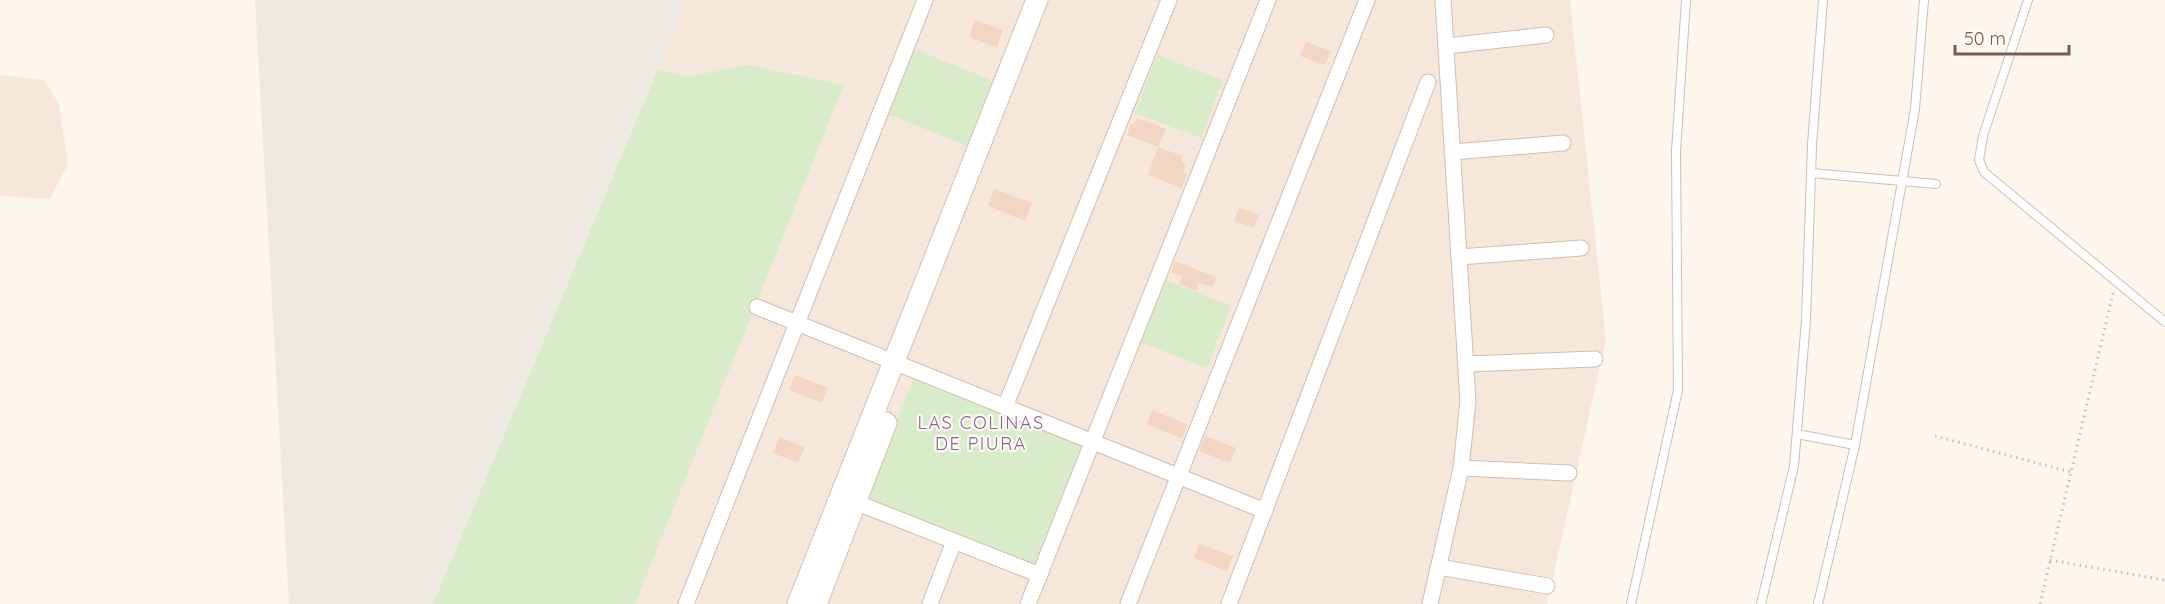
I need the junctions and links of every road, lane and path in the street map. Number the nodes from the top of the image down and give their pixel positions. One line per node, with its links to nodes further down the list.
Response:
1 (925, 0): 25 (street)
2 (1037, 0): 28 (street)
3 (1051, 0): 28 (street)
4 (1169, 0): 29 (street)
5 (1268, 0): 32 (street)
6 (1367, 0): 37 (street)
7 (1443, 0): 13 (street)
8 (1686, 0): 54 (lane)
9 (1823, 0): 17 (lane)
10 (1924, 0): 18 (lane)
11 (2028, 0): 22 (lane)
12 (1546, 35): 13 (street)
13 (1446, 46): 16 (street)
14 (1428, 82): 39 (street)
15 (1563, 143): 16 (street)
16 (1452, 152): 21 (street)
17 (1812, 173): 18 (lane); 30 (lane)
18 (1901, 181): 19 (lane); 33 (lane)
19 (1936, 184)
20 (1581, 248): 21 (street)
21 (1459, 257): 27 (street)
22 (2116, 283): 24 (lane); 35 (path)
23 (757, 307): 25 (street)
24 (2165, 322)
25 (796, 323): 28 (street); 46 (street)
26 (1595, 359): 27 (street)
27 (1466, 364): 34 (street)
28 (901, 365): 29 (street); 38 (street); 47 (street)
29 (1005, 407): 32 (street)
30 (1797, 434): 33 (lane); 55 (lane)
31 (1935, 436): 35 (path)
32 (1093, 442): 37 (street); 43 (street)
33 (1855, 445): 56 (lane)
34 (1461, 468): 36 (street); 42 (street)
35 (2071, 472): 41 (path)
36 (1569, 473)
37 (1179, 476): 39 (street); 51 (street)
38 (855, 502): 40 (street); 48 (street)
39 (1265, 511): 52 (street)
40 (954, 541): 43 (street); 49 (street)
41 (2050, 560): 44 (path); 57 (path)
42 (1439, 567): 45 (street); 53 (street)
43 (1040, 575): 50 (street)
44 (2165, 580)
45 (1546, 586)
46 (686, 604)
47 (798, 604)
48 (816, 604)
49 (930, 604)
50 (1028, 604)
51 (1128, 604)
52 (1229, 604)
53 (1430, 604)
54 (1631, 604)
55 (1761, 604)
56 (1818, 604)
57 (2040, 604)

